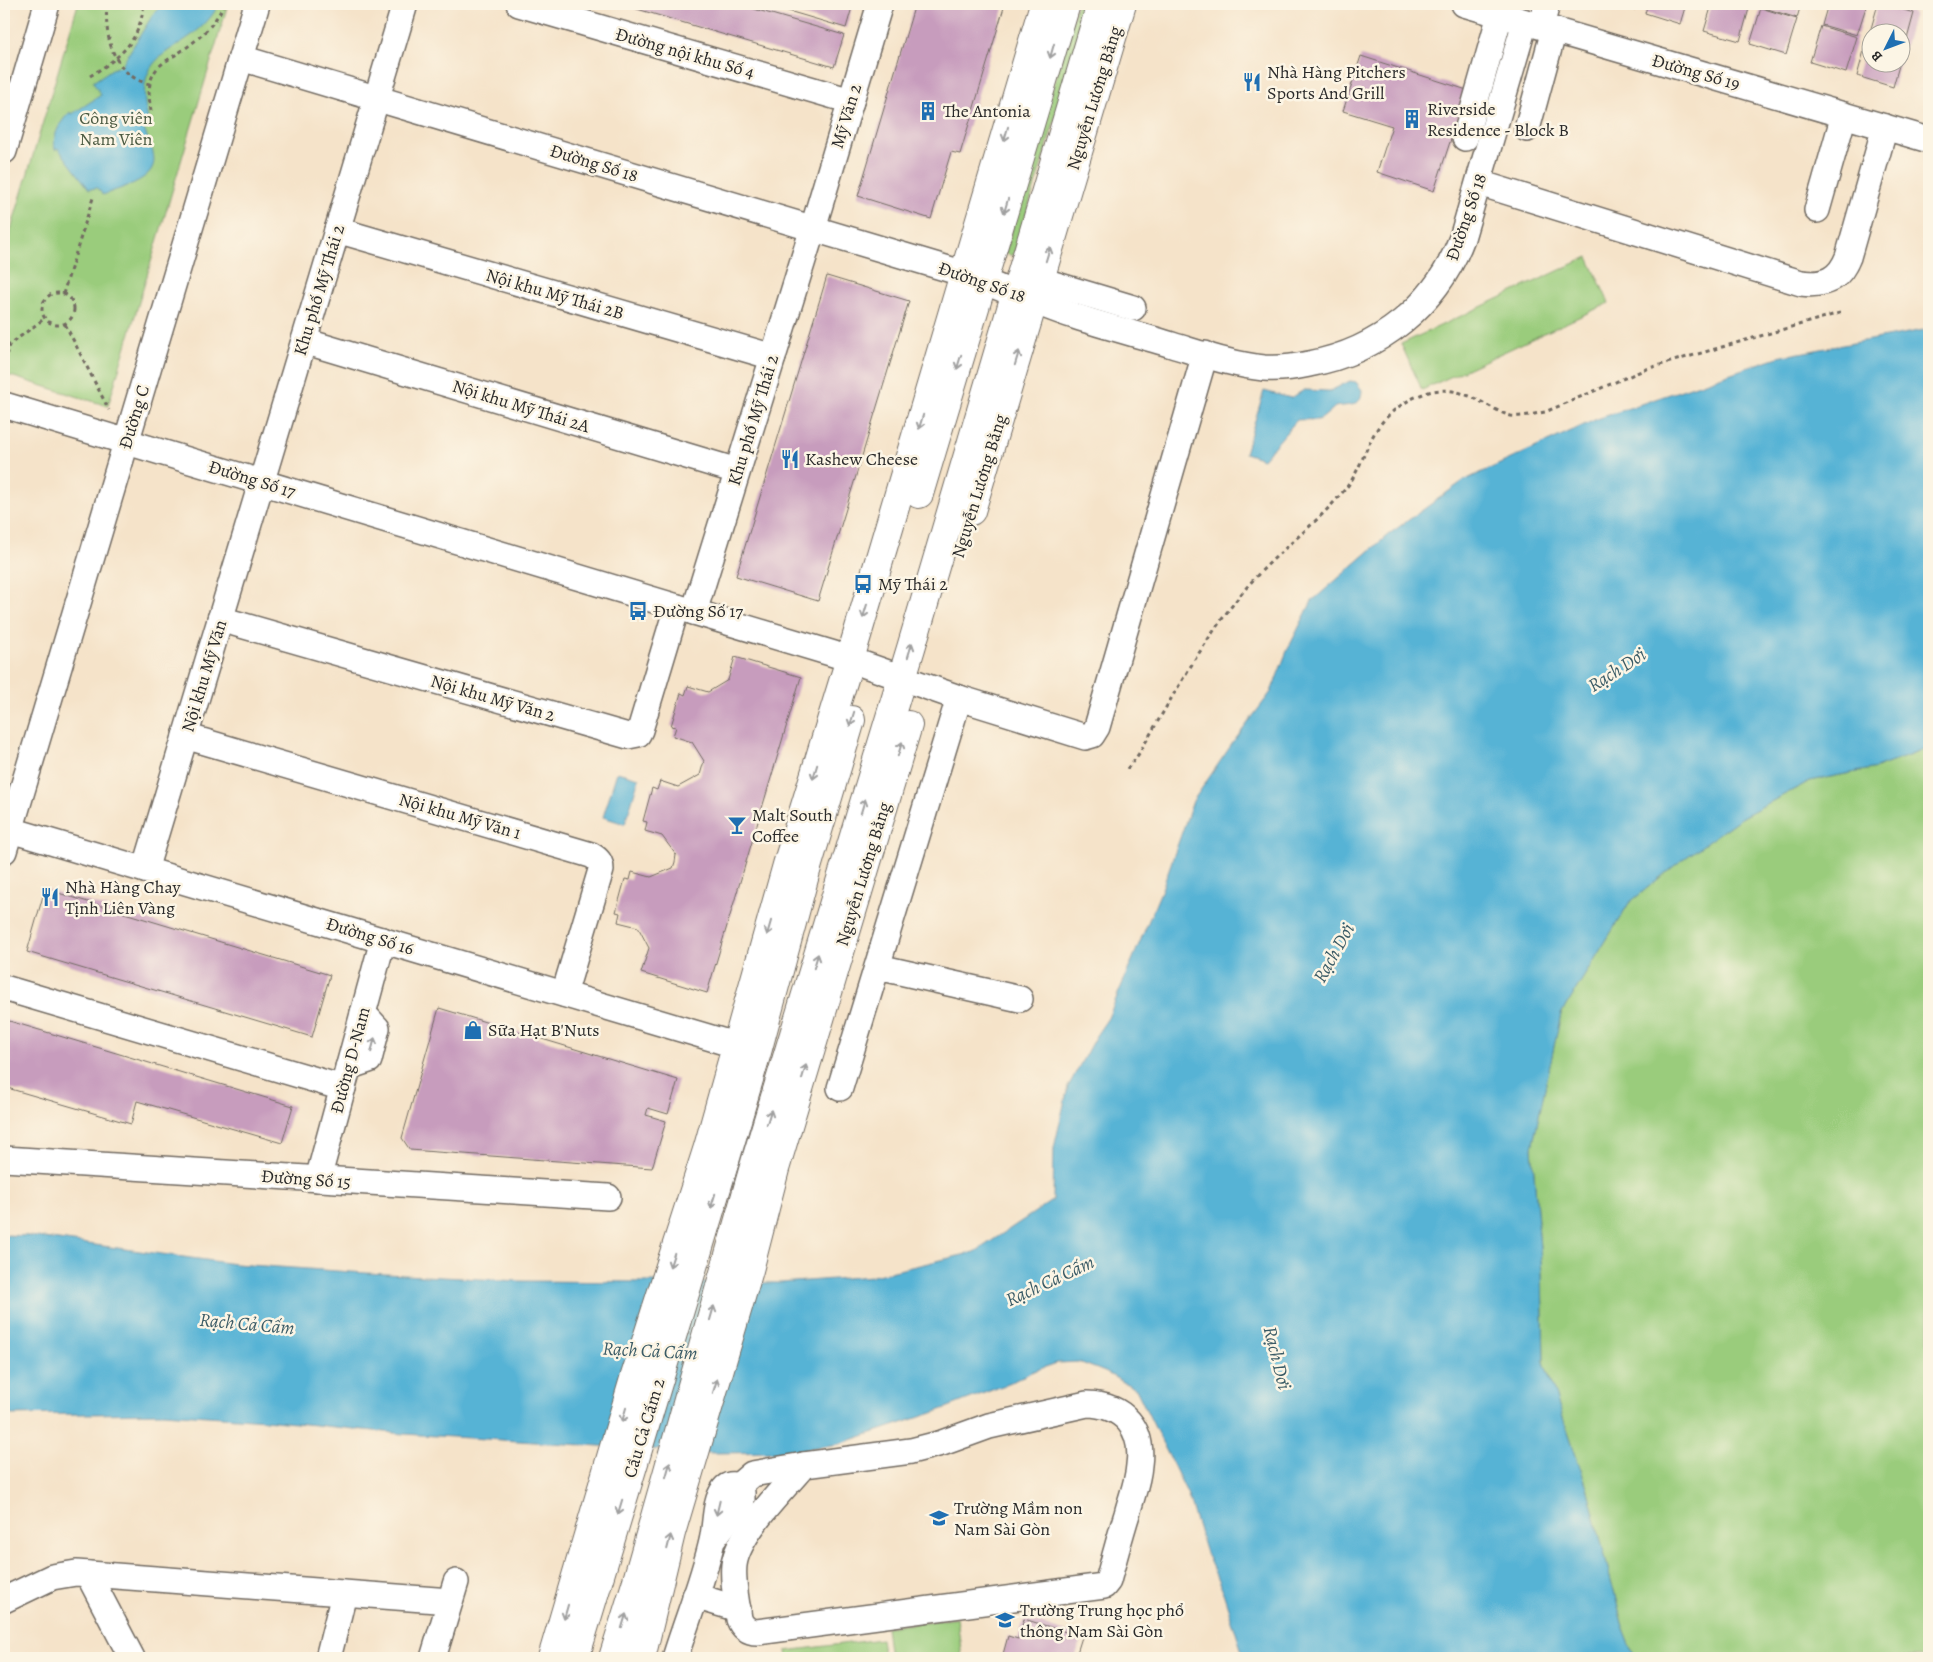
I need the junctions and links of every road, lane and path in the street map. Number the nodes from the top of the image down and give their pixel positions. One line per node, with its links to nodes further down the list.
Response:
1 (48, 4): 28 (street)
2 (108, 4): 16 (path)
3 (144, 4): 16 (path)
4 (224, 4): 19 (path)
5 (257, 4): 17 (street, Đường C)
6 (404, 4): 20 (street)
7 (519, 4): 21 (street, Đường nội khu Số 4)
8 (880, 4): 21 (street, Mỹ Văn 2)
9 (1044, 4): 34 (main road, one-way to 34)
10 (1066, 4): 34 (main road, one-way to 34)
11 (1101, 4): 35 (main road, Nguyễn Lương Bằng)
12 (1122, 4): 35 (main road, Nguyễn Lương Bằng, one-way to 12)
13 (1464, 4): 14 (street, Đường Số 19)
14 (1500, 14): 15 (street, Đường Số 19); 27 (street)
15 (1542, 21): 23 (street, Đường Số 19); 25 (street); 29 (street, Đường Số 18)
16 (116, 58): 18 (path); 19 (path)
17 (241, 58): 20 (street, Đường Số 18); 47 (street, Đường C)
18 (90, 76)
19 (150, 84): 22 (path)
20 (377, 98): 32 (street, Đường Số 18); 33 (street, Khu phố Mỹ Thái 2)
21 (850, 101): 32 (street, Mỹ Văn 2)
22 (151, 111)
23 (1844, 116): 24 (street, Đường Số 19); 31 (street)
24 (1885, 128): 26 (street, Đường Số 19); 29 (street)
25 (1527, 129)
26 (1928, 135)
27 (1465, 138)
28 (4, 151)
29 (1479, 183): 42 (street, Đường Số 18)
30 (92, 198): 36 (path)
31 (1817, 210)
32 (812, 228): 34 (street, Đường Số 18); 43 (street, Khu phố Mỹ Thái 2)
33 (337, 230): 41 (street, Khu phố Mỹ Thái 2); 43 (street, Nội khu Mỹ Thái 2B)
34 (974, 278): 35 (street, Đường Số 18); 52 (main road, one-way to 52)
35 (1030, 291): 37 (street); 42 (street, Đường Số 18); 53 (main road, Nguyễn Lương Bằng, one-way to 35)
36 (63, 294): 39 (path); 40 (path)
37 (1133, 308)
38 (1842, 312): 56 (path)
39 (45, 318): 40 (path); 44 (path)
40 (65, 324): 46 (path)
41 (304, 341): 48 (street, Nội khu Mỹ Thái 2A); 49 (street, Khu phố Mỹ Thái 2)
42 (1205, 354): 54 (street, Đường Số 17)
43 (773, 357): 48 (street, Khu phố Mỹ Thái 2)
44 (4, 363)
45 (4, 405): 47 (street, Đường Số 17)
46 (109, 410)
47 (127, 442): 49 (street, Đường Số 17); 57 (street, Đường C)
48 (737, 471): 50 (street, Khu phố Mỹ Thái 2)
49 (262, 482): 50 (street, Đường Số 17); 51 (street, Nội khu Mỹ Văn)
50 (686, 609): 51 (street, Nội khu Mỹ Văn 2); 52 (street, Đường Số 17)
51 (220, 619): 55 (street, Nội khu Mỹ Văn)
52 (859, 662): 53 (street, Đường Số 17); 64 (main road, one-way to 64)
53 (911, 681): 54 (street, Đường Số 17); 68 (main road, Nguyễn Lương Bằng, one-way to 53)
54 (959, 698): 60 (street)
55 (185, 736): 58 (street, Nội khu Mỹ Văn); 62 (street, Nội khu Mỹ Văn 1)
56 (1127, 769)
57 (6, 836): 58 (street, Đường Số 16)
58 (146, 870): 59 (street, Đường Số 16)
59 (383, 940): 62 (street, Đường Số 16); 65 (street, Đường D-Nam)
60 (878, 967): 63 (street); 66 (street)
61 (4, 988): 65 (street)
62 (564, 994): 64 (street, Đường Số 16)
63 (1020, 998)
64 (747, 1049): 73 (main road, Cầu Cả Cấm 2, one-way to 73)
65 (346, 1078): 69 (street, Đường D-Nam)
66 (840, 1088)
67 (4, 1159): 69 (street, Đường Số 15)
68 (765, 1166): 74 (main road, Cầu Cả Cấm 2, one-way to 68)
69 (318, 1179): 70 (street, Đường Số 15)
70 (608, 1197)
71 (804, 1465): 76 (street); 78 (street); 78 (street)
72 (88, 1574): 75 (street); 77 (street); 79 (street)
73 (588, 1576): 82 (main road, one-way to 82); 83 (main road)
74 (647, 1587): 84 (main road, one-way to 74); 85 (main road)
75 (344, 1594): 80 (street); 81 (street)
76 (695, 1596): 78 (street); 86 (street)
77 (4, 1600)
78 (738, 1609)
79 (132, 1658)
80 (328, 1658)
81 (433, 1658)
82 (552, 1658)
83 (575, 1658)
84 (612, 1658)
85 (641, 1658)
86 (675, 1658)

